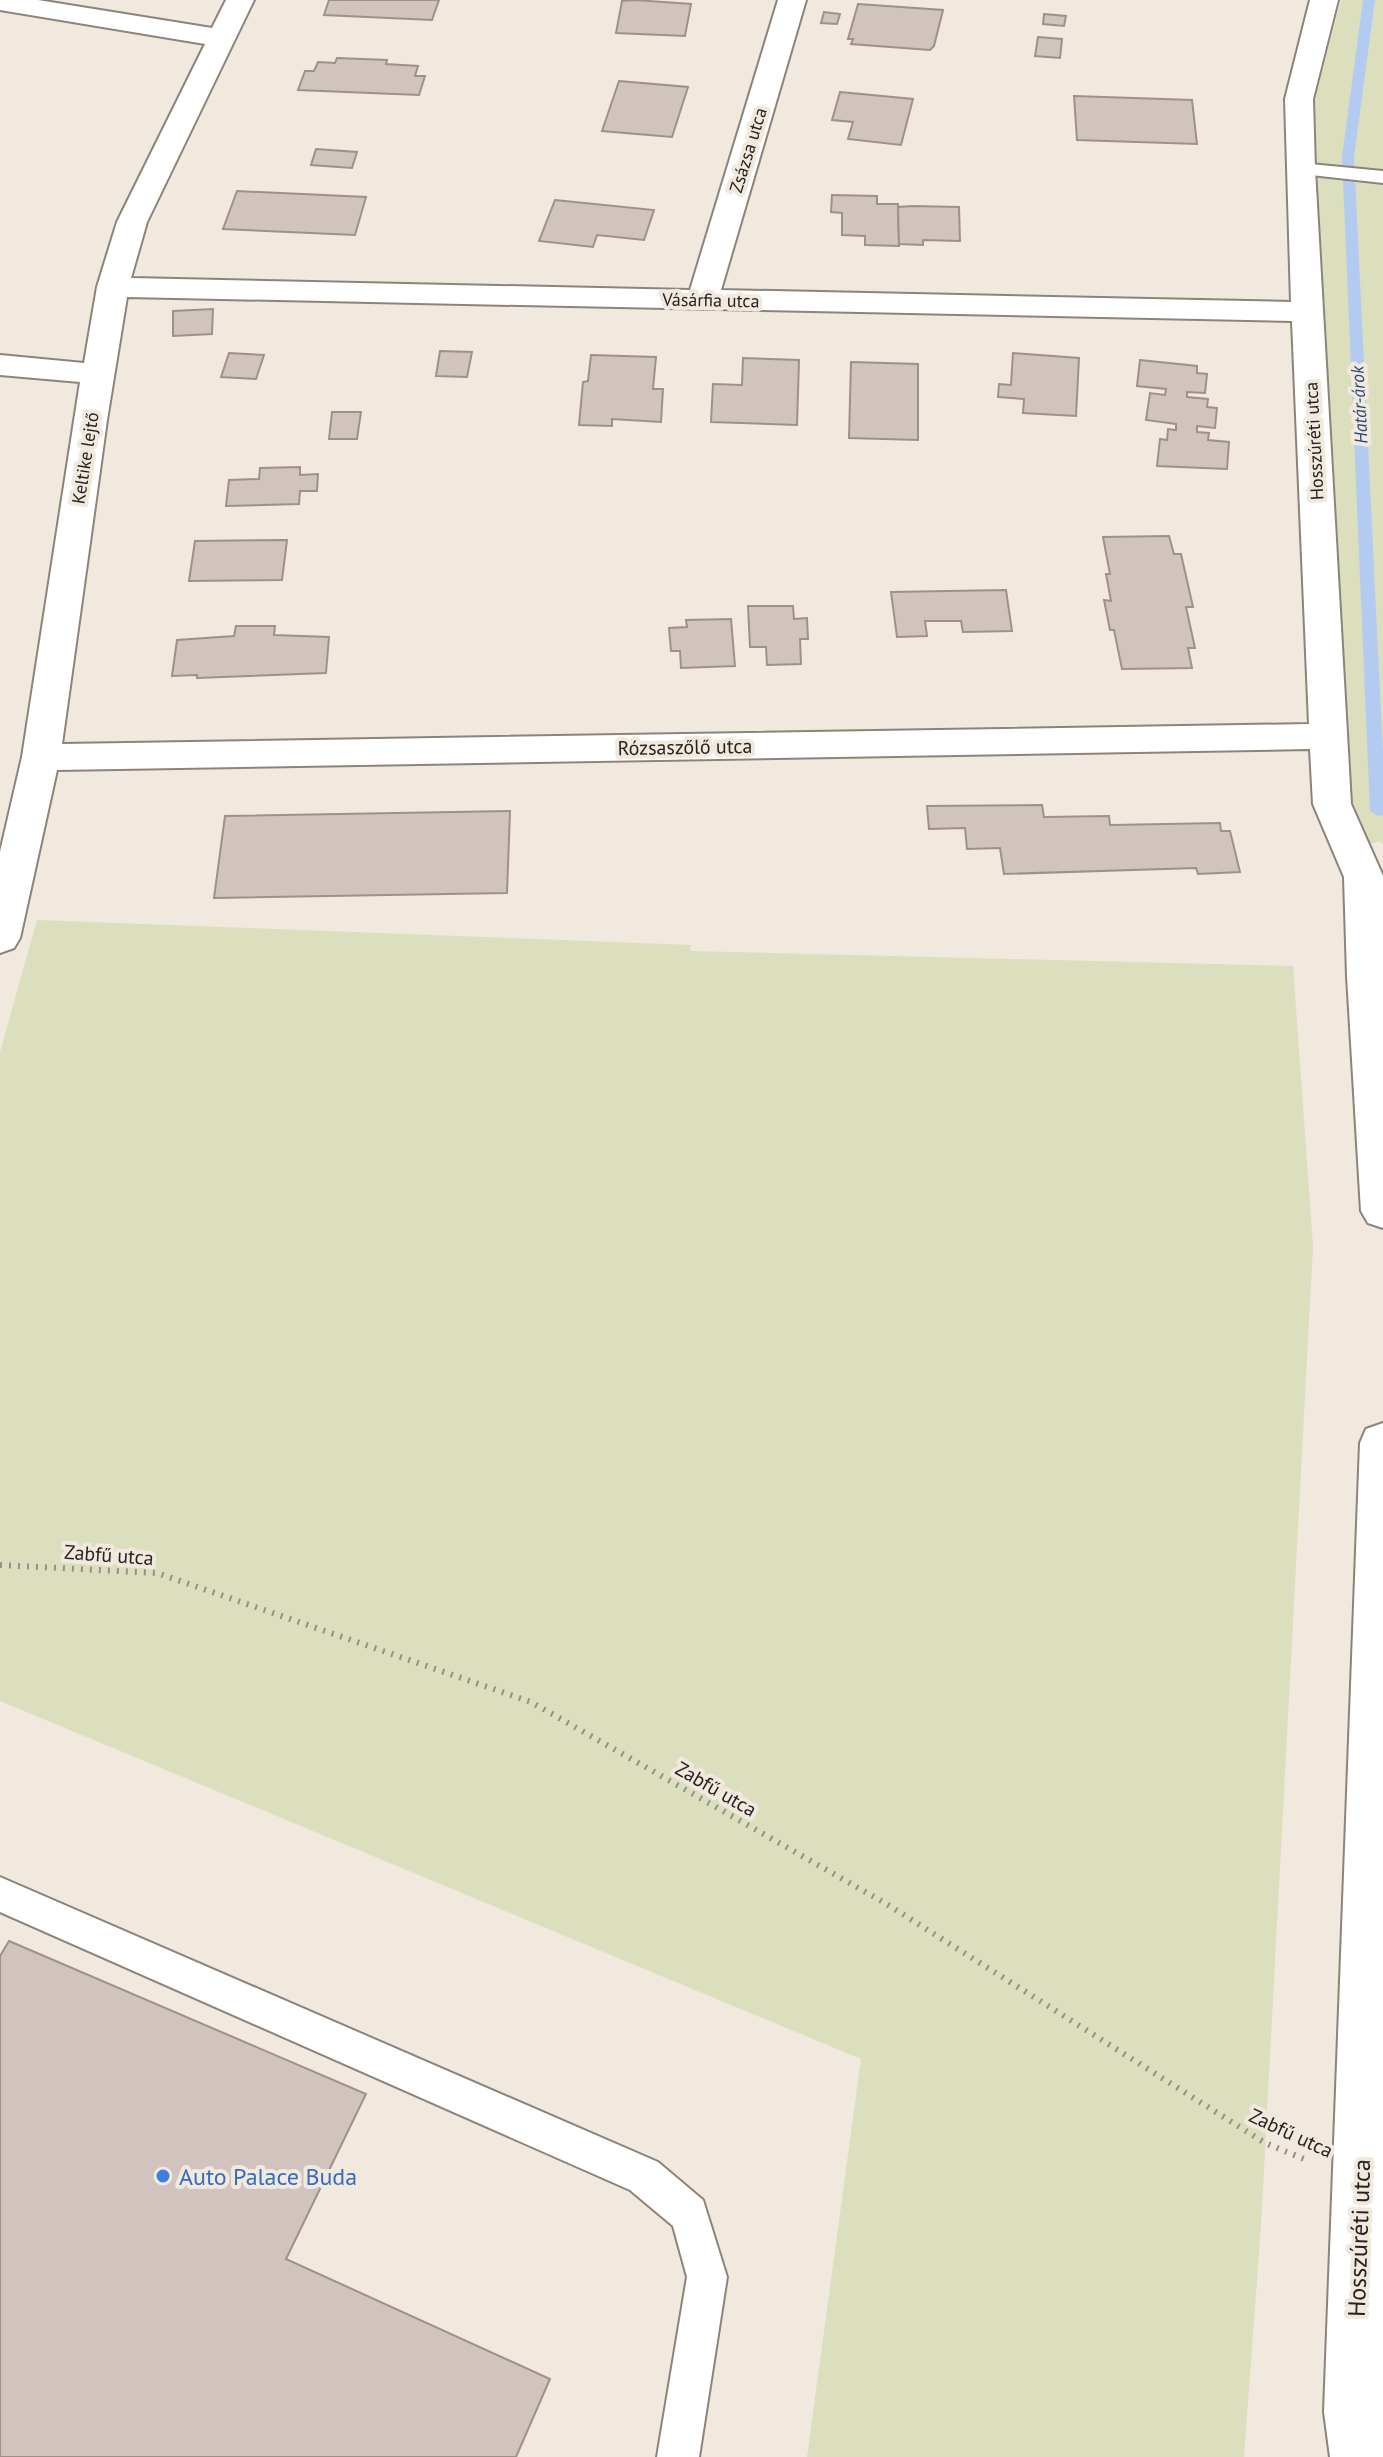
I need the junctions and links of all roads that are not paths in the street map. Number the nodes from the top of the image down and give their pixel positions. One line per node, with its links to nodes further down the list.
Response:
1 (240, 0): 5 (street, Keltike lejtő)
2 (792, 0): 9 (street, Zsázsa utca)
3 (1324, 0): 6 (street, Hosszúréti utca)
4 (0, 2): 5 (street)
5 (222, 38): 8 (street, Keltike lejtő)
6 (1300, 169): 7 (lane); 10 (street, Hosszúréti utca)
7 (1383, 177)
8 (113, 287): 9 (street, Vásárfia utca); 12 (street, Keltike lejtő)
9 (703, 299): 10 (street, Vásárfia utca)
10 (1308, 312): 13 (street, Hosszúréti utca)
11 (0, 365): 12 (street)
12 (99, 372): 14 (street, Keltike lejtő)
13 (1329, 736): 14 (street, Rózsaszőlő utca); 15 (street, Hosszúréti utca)
14 (41, 757): 16 (street, Keltike lejtő)
15 (1374, 871): 17 (street, Hosszúréti utca)
16 (0, 938)
17 (1383, 1211)
18 (1383, 1443): 21 (street, Hosszúréti utca)
19 (0, 1894): 20 (lane)
20 (678, 2457)
21 (1360, 2457)

